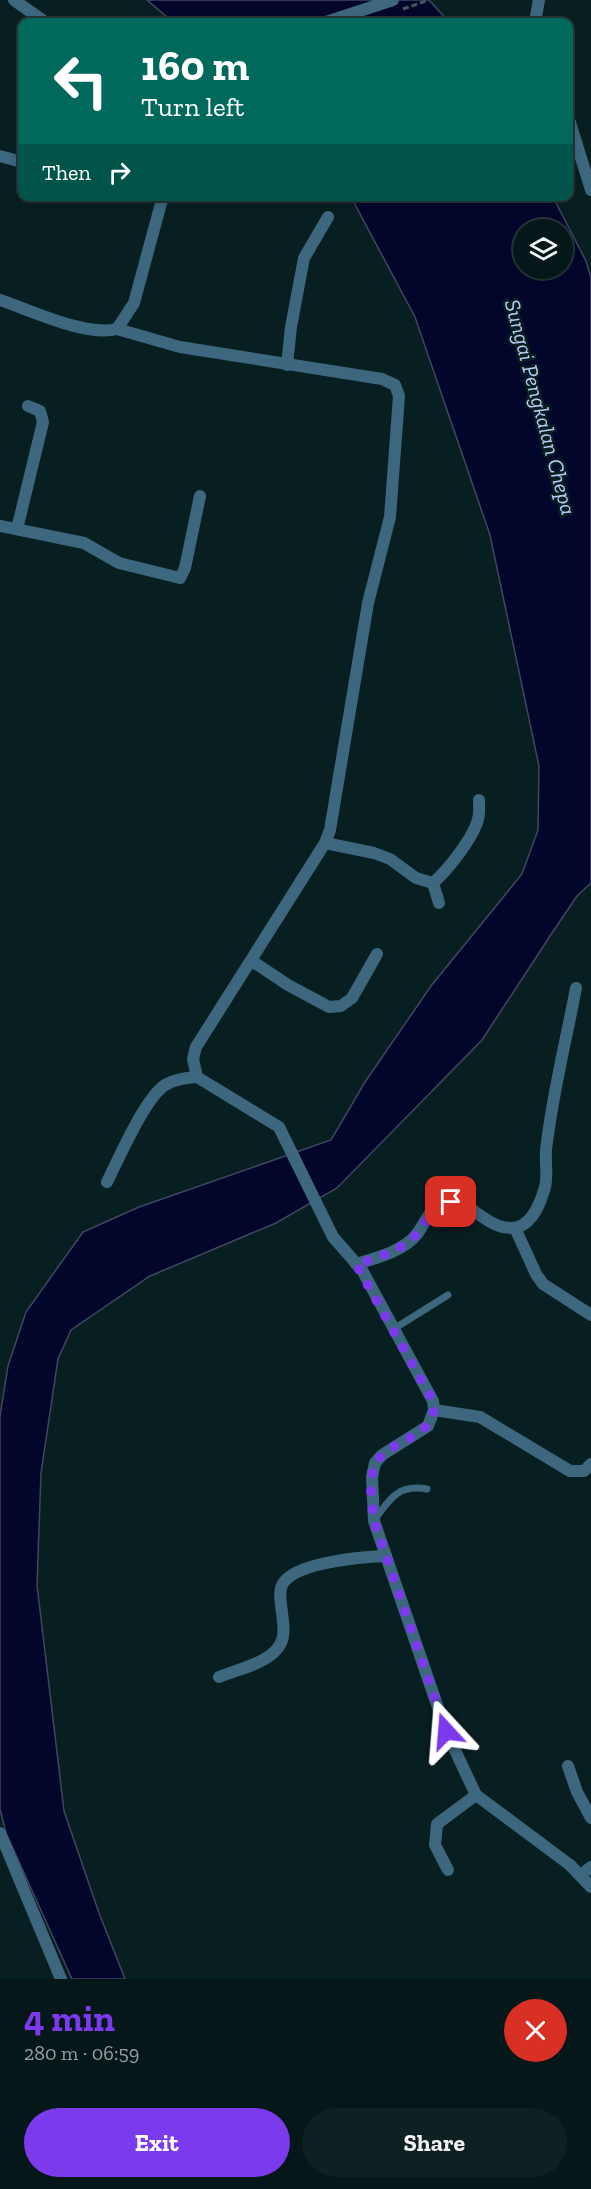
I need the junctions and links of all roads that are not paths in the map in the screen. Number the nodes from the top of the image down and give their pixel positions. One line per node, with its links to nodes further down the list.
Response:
1 (14, 0): 4 (street)
2 (393, 0): 5 (street)
3 (539, 0): 6 (street)
4 (39, 18)
5 (338, 18)
6 (536, 18)
7 (573, 132): 10 (street)
8 (0, 156): 9 (street)
9 (18, 161)
10 (591, 190)
11 (162, 201): 14 (street)
12 (328, 217): 15 (street)
13 (0, 300): 14 (street)
14 (117, 329): 15 (street)
15 (287, 365): 21 (street)
16 (28, 406): 19 (street)
17 (200, 496): 19 (street)
18 (0, 526): 19 (street)
19 (17, 529)
20 (479, 800): 22 (street)
21 (325, 843): 22 (street); 25 (street)
22 (433, 883): 23 (street)
23 (439, 903)
24 (377, 954): 25 (street)
25 (252, 961): 27 (street)
26 (576, 987): 29 (street)
27 (197, 1077): 28 (street); 30 (street)
28 (107, 1182)
29 (515, 1228): 30 (street); 32 (street)
30 (356, 1264): 33 (street)
31 (448, 1295): 33 (lane)
32 (591, 1315)
33 (392, 1330): 34 (street)
34 (434, 1410): 35 (street); 37 (street)
35 (591, 1464)
36 (428, 1489): 37 (lane)
37 (374, 1521): 38 (street)
38 (386, 1556): 39 (street); 41 (street)
39 (219, 1677)
40 (568, 1766): 42 (street)
41 (476, 1795): 44 (street); 45 (street)
42 (591, 1818)
43 (0, 1833): 47 (street)
44 (448, 1870)
45 (586, 1871): 46 (street)
46 (591, 1887)
47 (62, 1979)

